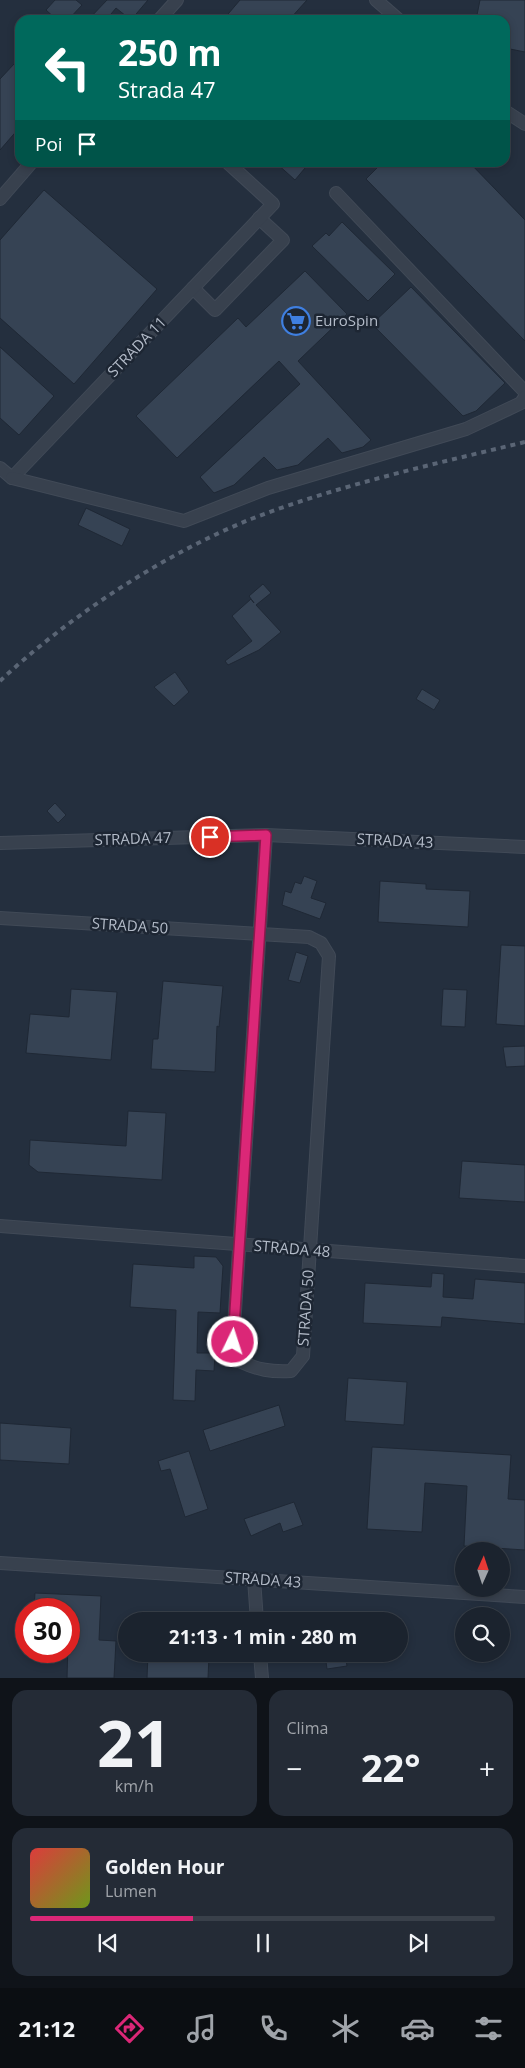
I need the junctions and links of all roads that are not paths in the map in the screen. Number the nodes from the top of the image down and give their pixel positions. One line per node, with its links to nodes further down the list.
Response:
1 (177, 0): 3 (street)
2 (376, 0): 4 (street)
3 (164, 15)
4 (393, 15)
5 (510, 114): 6 (street)
6 (525, 124)
7 (28, 167): 10 (street)
8 (232, 167): 11 (street, STRADA 11)
9 (336, 193): 13 (street)
10 (0, 199)
11 (260, 218): 12 (street, STRADA 11); 12 (street)
12 (193, 288): 16 (street, STRADA 11)
13 (525, 392)
14 (525, 398): 16 (street)
15 (0, 468): 16 (street)
16 (12, 478)
17 (266, 835): 18 (street, STRADA 47); 19 (street, STRADA 43); 21 (street, STRADA 50)
18 (0, 843)
19 (525, 847)
20 (0, 918): 21 (street, STRADA 50)
21 (260, 934): 23 (street, STRADA 50); 24 (street, STRADA 50)
22 (0, 1226): 23 (street, STRADA 48)
23 (240, 1244): 24 (street, STRADA 48); 24 (street, STRADA 50)
24 (310, 1251): 25 (street, STRADA 48)
25 (525, 1266)
26 (0, 1563): 27 (street, STRADA 43)
27 (254, 1579): 28 (street, STRADA 43); 29 (street)
28 (525, 1597)
29 (257, 1612)
30 (261, 1662): 31 (street)
31 (262, 1678)

